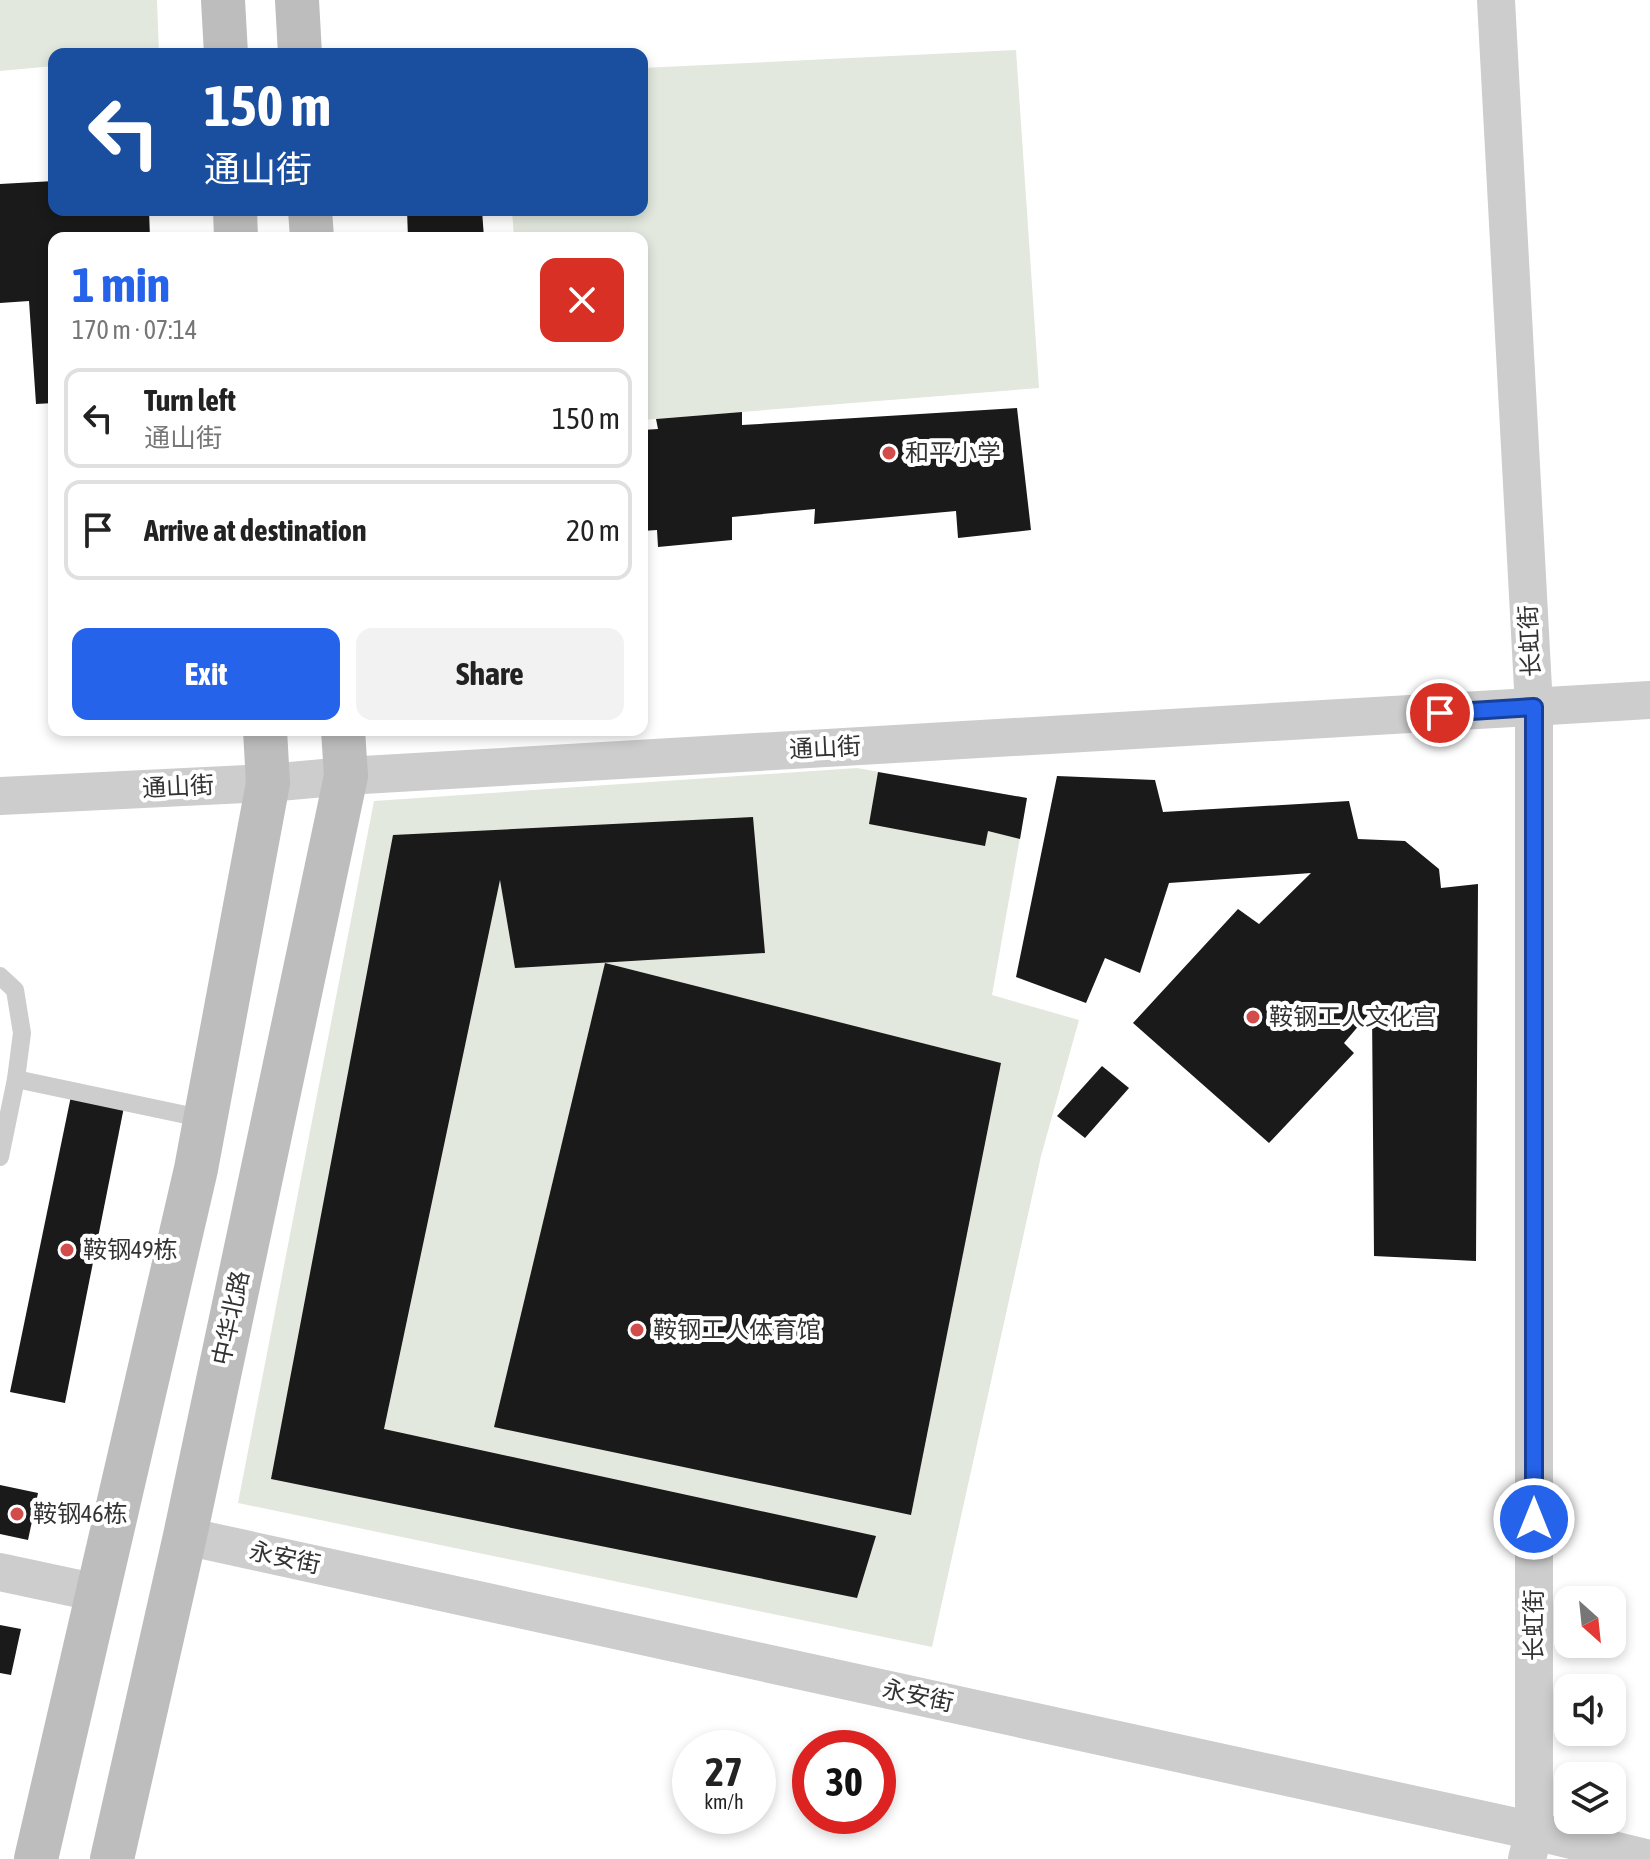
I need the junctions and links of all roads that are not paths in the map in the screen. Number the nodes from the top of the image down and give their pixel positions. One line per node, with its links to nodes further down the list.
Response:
1 (223, 0): 4 (main road)
2 (297, 0): 5 (main road)
3 (1496, 0): 7 (street, 长虹街)
4 (226, 48)
5 (300, 48)
6 (1650, 700): 7 (street, 通山街)
7 (1534, 707): 10 (street, 通山街); 20 (street, 长虹街)
8 (265, 736): 11 (main road)
9 (343, 736): 10 (main road, 中华北路)
10 (346, 776): 11 (street, 通山街); 17 (main road, 中华北路)
11 (268, 783): 12 (street, 通山街); 15 (main road)
12 (0, 796)
13 (0, 976): 14 (lane)
14 (16, 1079): 15 (lane); 16 (lane)
15 (206, 1120): 19 (main road)
16 (0, 1157)
17 (185, 1536): 20 (street, 永安街); 22 (main road, 中华北路)
18 (0, 1572): 19 (street)
19 (98, 1593): 21 (main road)
20 (1531, 1845): 23 (street, 永安街)
21 (36, 1859)
22 (112, 1859)
23 (1650, 1859)

